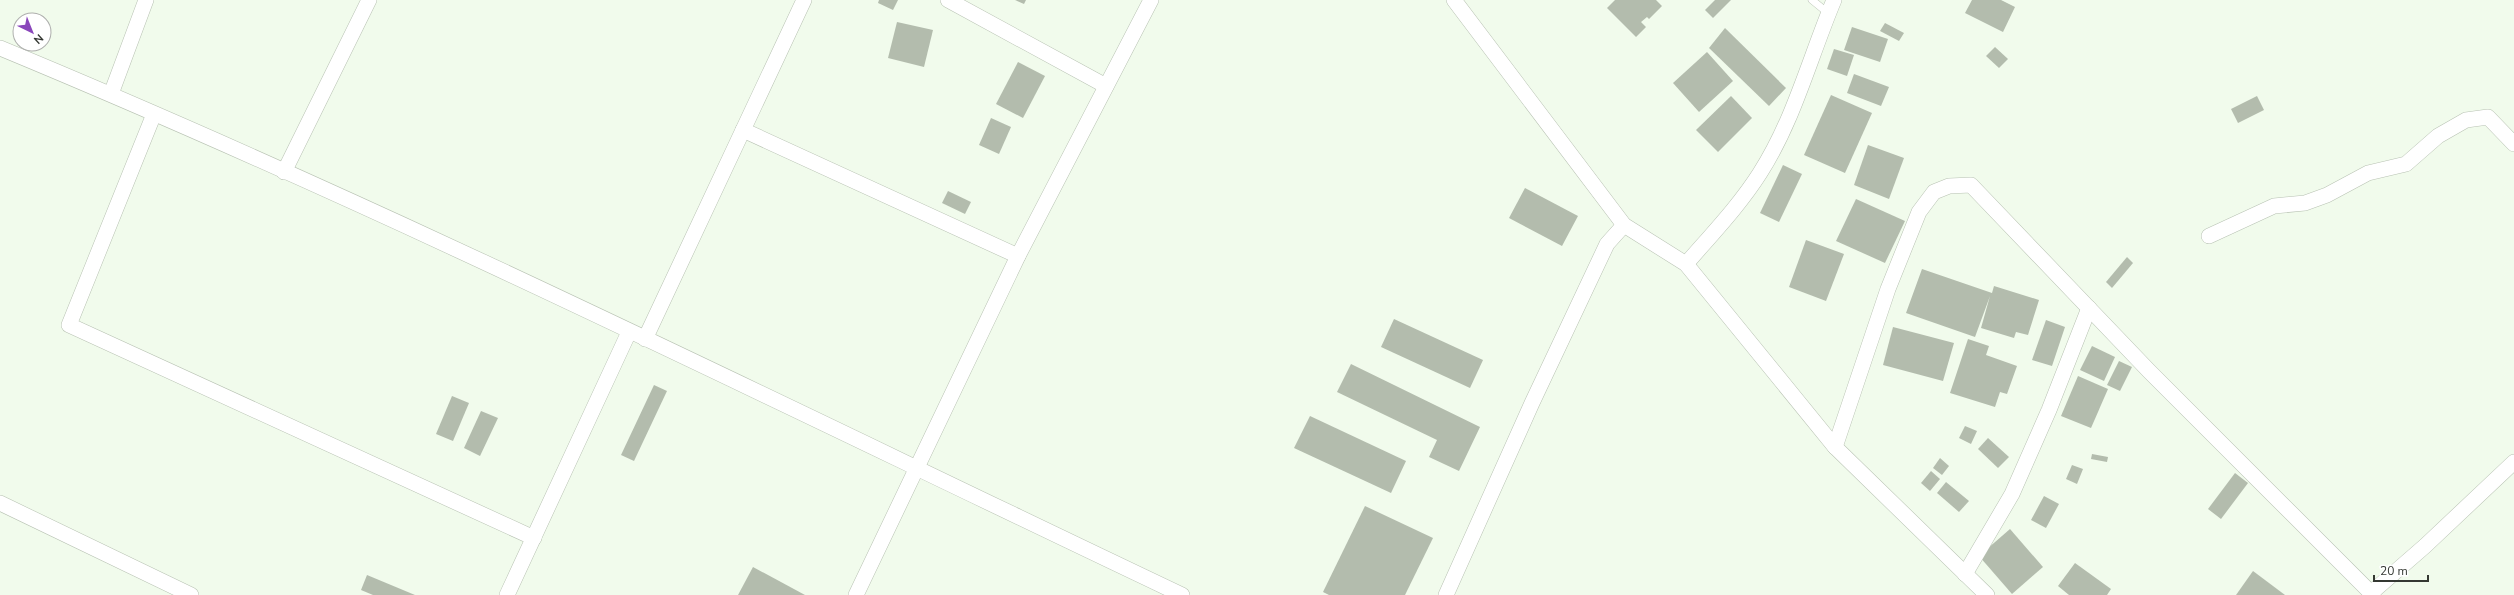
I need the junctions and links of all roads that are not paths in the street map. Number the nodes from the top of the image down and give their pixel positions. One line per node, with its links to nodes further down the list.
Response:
1 (146, 0): 11 (street)
2 (369, 0): 15 (street)
3 (804, 0): 13 (street)
4 (948, 0): 10 (street)
5 (1151, 0): 10 (street)
6 (1454, 0): 16 (street)
7 (1812, 0): 8 (lane)
8 (1831, 7): 19 (street)
9 (0, 48): 11 (street)
10 (1106, 86): 18 (street)
11 (111, 94): 12 (street)
12 (154, 114): 15 (street); 27 (street)
13 (743, 130): 18 (street); 22 (street)
14 (2514, 144): 17 (street)
15 (284, 172): 21 (street)
16 (1624, 225): 19 (street); 34 (street)
17 (2209, 236)
18 (1018, 256): 25 (street)
19 (1686, 264): 23 (street)
20 (2089, 308): 23 (street); 28 (street); 29 (street)
21 (629, 332): 22 (street); 27 (street)
22 (645, 339): 25 (street)
23 (1835, 447): 28 (street)
24 (2514, 462): 29 (street)
25 (916, 468): 32 (street); 33 (street)
26 (0, 503): 30 (street)
27 (534, 538): 31 (street)
28 (1965, 574): 35 (street)
29 (2372, 594)
30 (191, 595)
31 (507, 595)
32 (856, 595)
33 (1182, 595)
34 (1446, 595)
35 (1987, 595)

